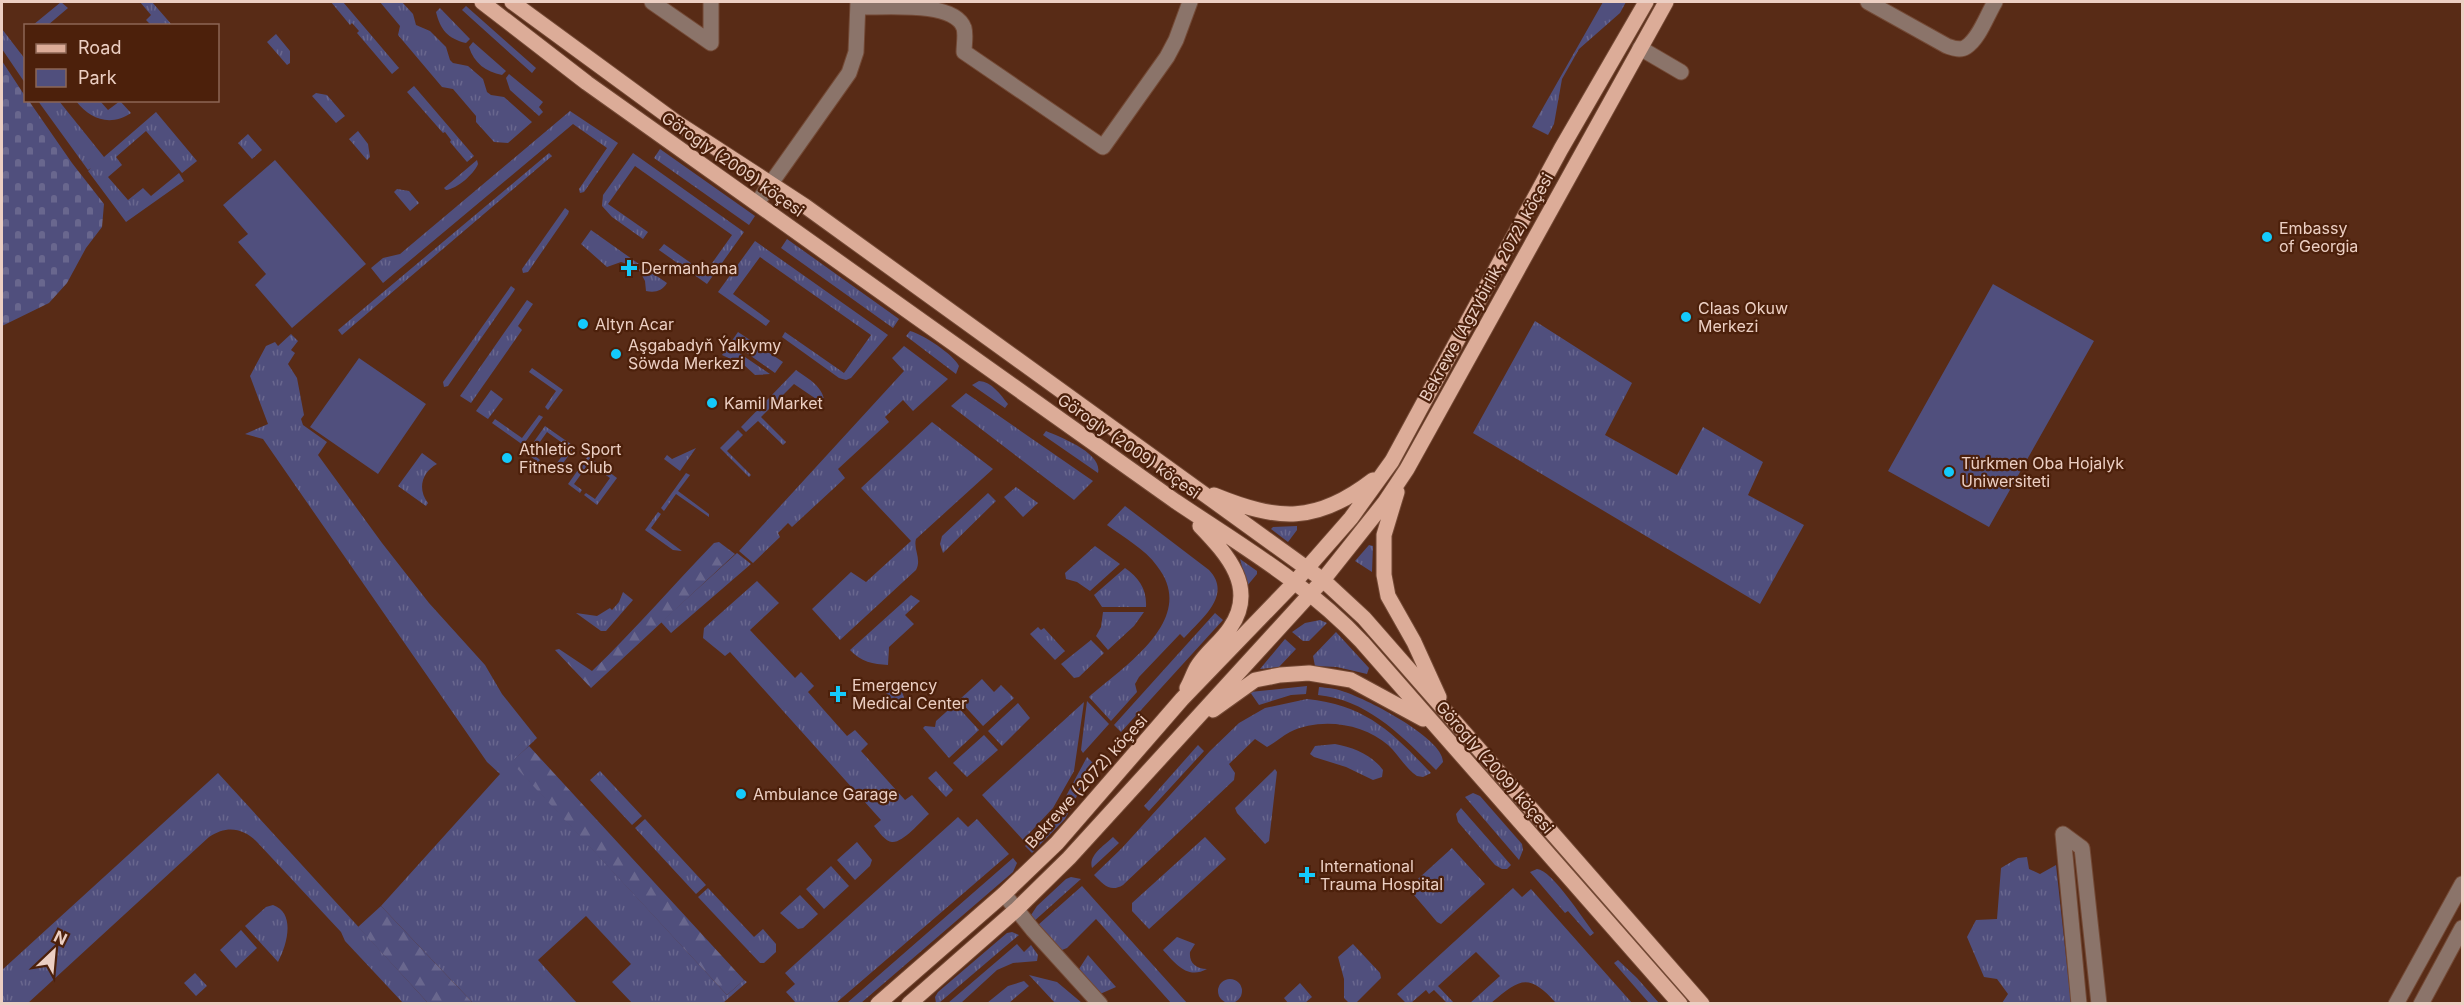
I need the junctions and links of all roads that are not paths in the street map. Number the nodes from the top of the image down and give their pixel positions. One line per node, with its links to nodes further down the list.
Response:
1 (482, 2): 14 (main road, Görogly (2009) köçesi)
2 (512, 2): 13 (main road, Görogly (2009) köçesi)
3 (652, 2): 4 (street)
4 (711, 2)
5 (1190, 2): 10 (street)
6 (1646, 2): 15 (main road, Bekrewe (Agzybirlik, 2072) köçesi)
7 (1666, 2): 11 (main road, Bekrewe (Agzybirlik, 2072) köçesi)
8 (1868, 2): 9 (street)
9 (1995, 2)
10 (858, 4): 13 (street)
11 (1640, 48): 12 (street); 16 (main road, Bekrewe (Agzybirlik, 2072) köçesi)
12 (1681, 72)
13 (772, 183): 14 (street); 17 (main road, Görogly (2009) köçesi)
14 (757, 203): 18 (main road, Görogly (2009) köçesi)
15 (1392, 461): 17 (main road); 19 (main road, Bekrewe (Agzybirlik, 2072) köçesi)
16 (1407, 469): 20 (main road, Bekrewe (Agzybirlik, 2072) köçesi); 24 (main road)
17 (1186, 483): 19 (main road, Görogly (2009) köçesi)
18 (1175, 501): 21 (main road, Görogly (2009) köçesi); 23 (main road)
19 (1307, 568): 20 (main road, Görogly (2009) köçesi); 21 (main road, Bekrewe (2072) köçesi)
20 (1323, 580): 22 (main road); 24 (main road, Görogly (2009) köçesi)
21 (1294, 583): 22 (main road, Görogly (2009) köçesi); 23 (main road, Bekrewe (2072) köçesi)
22 (1310, 596): 25 (main road); 26 (main road, Görogly (2009) köçesi)
23 (1182, 699): 28 (main road, Bekrewe (2072) köçesi)
24 (1446, 713): 35 (main road, Görogly (2009) köçesi)
25 (1198, 720): 26 (main road); 29 (main road)
26 (1435, 726): 34 (main road, Görogly (2009) köçesi)
27 (2463, 884): 38 (street)
28 (1004, 894): 29 (street); 31 (main road, Bekrewe (2072) köçesi)
29 (1016, 910): 32 (main road); 33 (street)
30 (2463, 928): 39 (street)
31 (878, 1004)
32 (909, 1004)
33 (1100, 1004)
34 (1680, 1004)
35 (1702, 1004)
36 (2079, 1004): 37 (street)
37 (2099, 1004)
38 (2396, 1004)
39 (2421, 1004)

